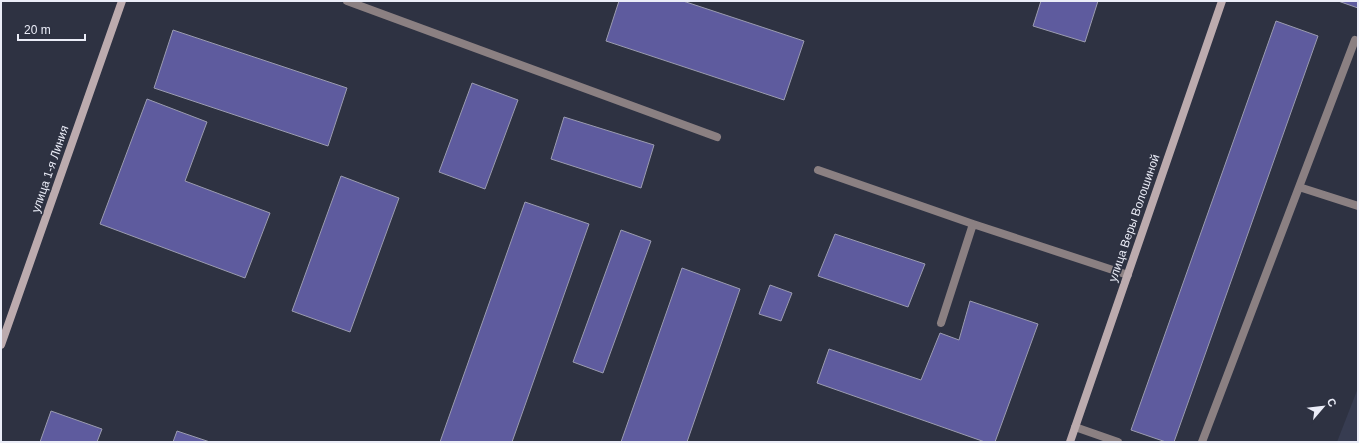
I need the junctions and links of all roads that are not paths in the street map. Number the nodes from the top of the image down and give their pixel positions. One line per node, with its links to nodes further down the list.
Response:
1 (122, 1): 12 (street, улица 1-я Линия)
2 (348, 1): 5 (lane)
3 (1222, 1): 10 (street, улица Веры Волошиной)
4 (1355, 40): 7 (lane)
5 (717, 137)
6 (818, 170): 9 (lane)
7 (1299, 187): 8 (lane); 16 (lane)
8 (1358, 206)
9 (973, 224): 10 (lane); 11 (lane)
10 (1128, 275): 13 (street, улица Веры Волошиной)
11 (941, 323)
12 (1, 345)
13 (1075, 427): 14 (street, улица Веры Волошиной); 15 (lane)
14 (1070, 442)
15 (1118, 442)
16 (1202, 442)

